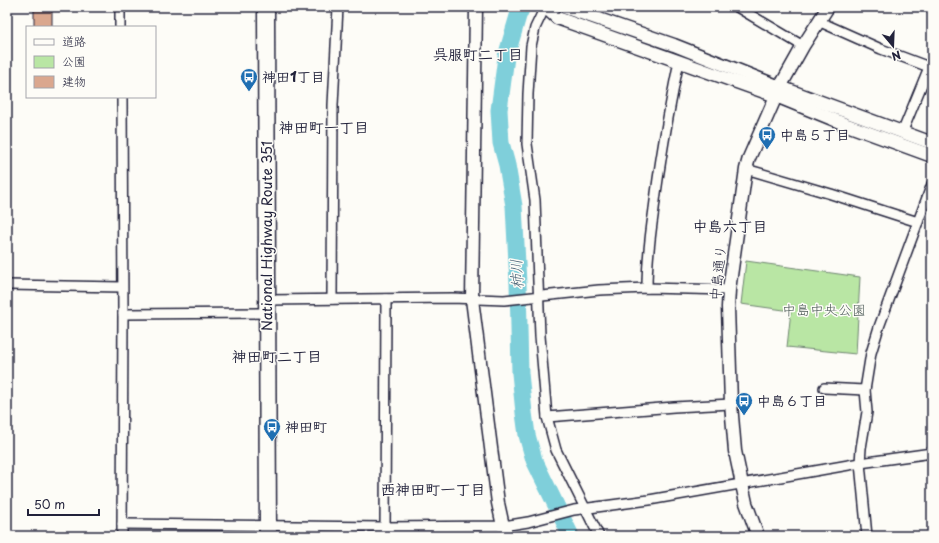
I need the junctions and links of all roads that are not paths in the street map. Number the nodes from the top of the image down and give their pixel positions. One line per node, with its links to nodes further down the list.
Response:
1 (120, 7): 10 (street)
2 (266, 7): 30 (highway, National Highway Route 351)
3 (338, 7): 27 (street)
4 (476, 7): 29 (street)
5 (545, 7): 12 (street); 26 (street)
6 (564, 7): 14 (street)
7 (737, 7): 11 (street)
8 (828, 7): 9 (street, 中島通り)
9 (818, 21): 11 (street, 中島通り); 13 (street)
10 (120, 26)
11 (803, 46): 14 (street, 中島通り)
12 (679, 61): 14 (street); 24 (street)
13 (931, 63): 16 (street)
14 (778, 91): 16 (street); 18 (street); 19 (street, 中島通り)
15 (122, 98): 23 (street)
16 (902, 133): 17 (street)
17 (932, 143)
18 (932, 156)
19 (746, 169): 21 (street); 25 (street, 中島通り)
20 (932, 184): 21 (street)
21 (918, 222): 33 (street)
22 (7, 284): 23 (street)
23 (122, 287): 31 (street)
24 (647, 288): 25 (street); 26 (street)
25 (729, 290): 34 (street, 中島通り)
26 (536, 296): 29 (street); 35 (street)
27 (332, 299): 28 (street); 30 (street)
28 (386, 299): 29 (street); 43 (street)
29 (472, 299): 42 (street)
30 (267, 306): 31 (street); 41 (highway, National Highway Route 351)
31 (123, 314): 40 (street)
32 (824, 388): 33 (street)
33 (865, 390): 37 (street)
34 (731, 404): 35 (street); 38 (street, 中島通り)
35 (547, 417): 39 (street)
36 (932, 453): 37 (street)
37 (860, 463): 38 (street); 47 (street)
38 (741, 484): 39 (street); 46 (street, 中島通り)
39 (586, 509): 42 (street); 45 (street)
40 (122, 524): 41 (street); 44 (street)
41 (268, 531): 43 (street)
42 (505, 531): 43 (street)
43 (385, 532)
44 (122, 536)
45 (599, 536)
46 (758, 536)
47 (867, 536)

